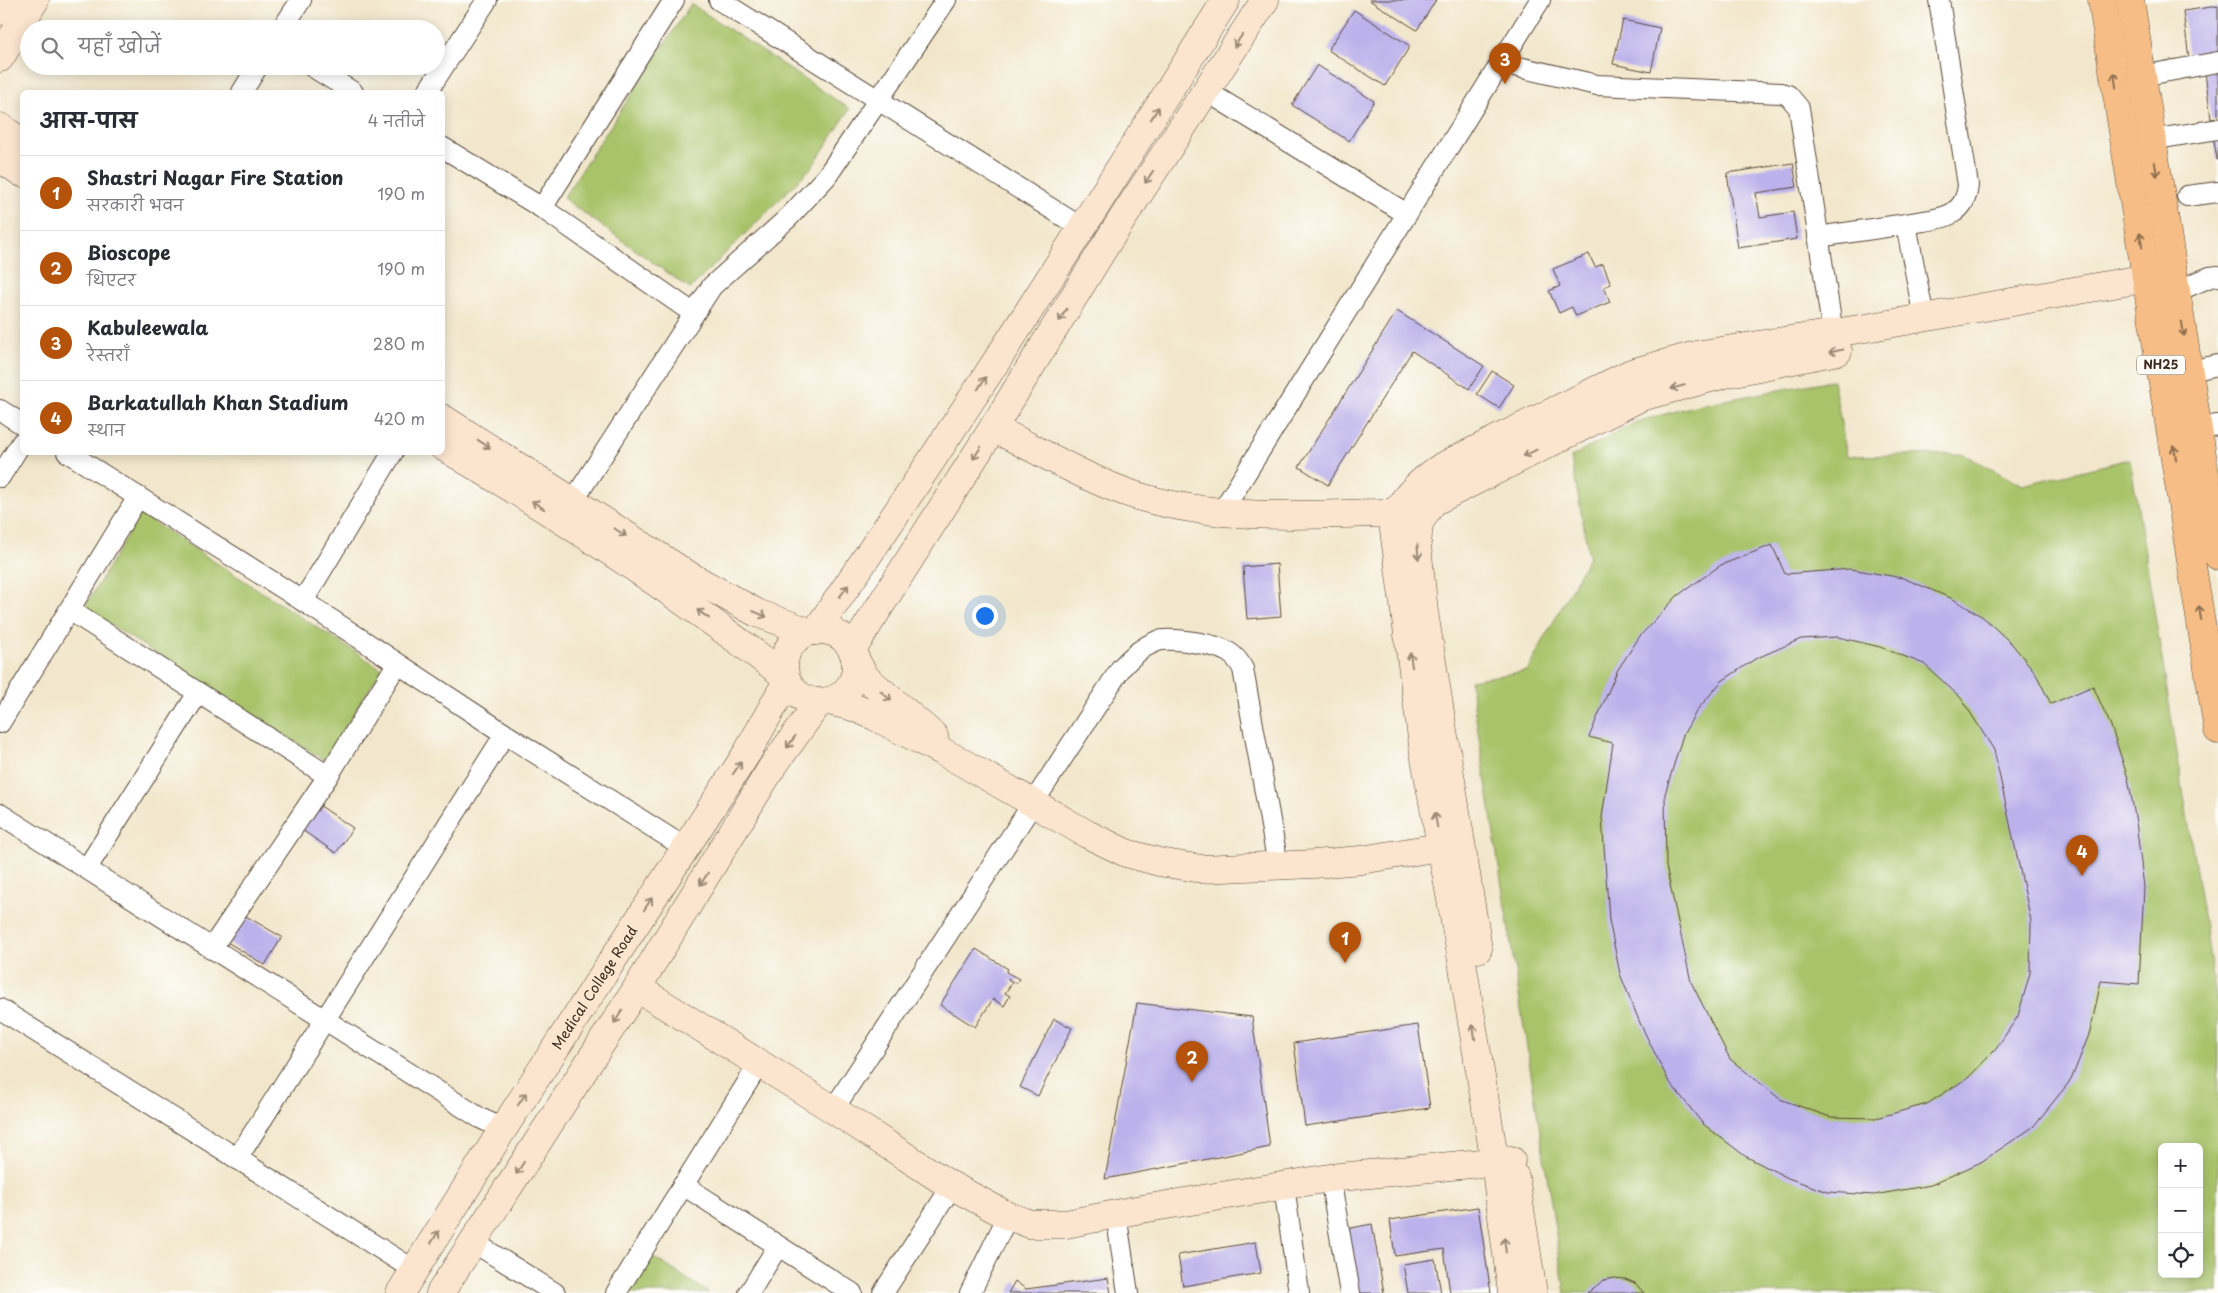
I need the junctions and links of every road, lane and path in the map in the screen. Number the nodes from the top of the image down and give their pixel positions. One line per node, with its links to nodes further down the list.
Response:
1 (7, 0): 14 (street)
2 (35, 0): 15 (street)
3 (300, 0): 16 (street)
4 (487, 0): 21 (street)
5 (674, 0): 40 (street)
6 (719, 0): 30 (street)
7 (946, 0): 30 (street)
8 (1226, 0): 43 (street, one-way to 8)
9 (1265, 0): 29 (street, one-way to 29)
10 (1540, 0): 20 (street)
11 (1939, 0): 42 (street)
12 (2102, 0): 47 (main road, NH25, one-way to 12)
13 (2130, 0): 25 (main road, NH25)
14 (0, 11)
15 (23, 20)
16 (288, 20)
17 (20, 25): 18 (street)
18 (0, 58)
19 (2218, 62): 25 (street)
20 (1501, 63): 41 (street); 44 (street)
21 (445, 64)
22 (252, 75): 26 (street)
23 (326, 75): 27 (street)
24 (438, 75): 28 (street)
25 (2142, 76): 33 (main road, NH25)
26 (243, 90)
27 (351, 90)
28 (428, 90)
29 (1206, 91): 41 (street); 57 (street, one-way to 57)
30 (880, 102): 43 (street); 48 (street)
31 (0, 126): 34 (street)
32 (2218, 129): 33 (street)
33 (2151, 140): 46 (main road, NH25, one-way to 46)
34 (20, 141)
35 (445, 149): 40 (street)
36 (0, 158): 37 (street)
37 (20, 172)
38 (2218, 192): 39 (street)
39 (2187, 196)
40 (542, 208): 48 (street)
41 (1407, 214): 67 (street)
42 (1906, 224): 44 (street); 49 (street)
43 (1082, 228): 71 (street, one-way to 43)
44 (1818, 237): 50 (street)
45 (2214, 277): 46 (street)
46 (2175, 281): 47 (street); 52 (main road, NH25, one-way to 52)
47 (2148, 287): 49 (street); 66 (street, one-way to 66); 78 (main road, NH25, one-way to 47)
48 (693, 313): 64 (street)
49 (1924, 318): 50 (street)
50 (1833, 334): 65 (street)
51 (2218, 365): 52 (street)
52 (2190, 370): 56 (main road, NH25)
53 (0, 410): 55 (street)
54 (445, 420): 64 (street, one-way to 64)
55 (20, 423)
56 (2208, 426): 68 (main road, NH25)
57 (993, 428): 67 (street); 72 (street, one-way to 72)
58 (20, 445): 62 (street)
59 (445, 448): 64 (street, one-way to 59)
60 (72, 455): 63 (street)
61 (391, 455): 69 (street)
62 (0, 477)
63 (138, 497): 69 (street); 70 (street)
64 (567, 511): 71 (street, one-way to 71); 74 (street, one-way to 64)
65 (1395, 512): 66 (street); 67 (street); 84 (street, one-way to 65)
66 (1426, 512): 84 (street, one-way to 84)
67 (1221, 514)
68 (2218, 556)
69 (303, 601): 73 (street)
70 (71, 611): 75 (street); 77 (street)
71 (812, 631): 72 (street); 74 (street)
72 (853, 654): 76 (street); 80 (street, one-way to 80)
73 (397, 664): 79 (street); 81 (street)
74 (785, 678): 76 (street); 85 (street, Medical College Road, one-way to 74)
75 (198, 693): 81 (street); 87 (street)
76 (824, 702): 80 (street); 89 (street, one-way to 89)
77 (0, 722)
78 (2218, 730)
79 (504, 734): 85 (street); 91 (street)
80 (958, 760): 82 (street)
81 (328, 776): 88 (street)
82 (1033, 802): 86 (street); 86 (street); 93 (street)
83 (0, 814): 87 (street)
84 (1451, 845): 86 (street); 96 (street)
85 (684, 846): 94 (street, Medical College Road, one-way to 85)
86 (1278, 865)
87 (87, 868): 88 (street)
88 (211, 949): 91 (street)
89 (637, 988): 92 (street); 103 (street, one-way to 103)
90 (0, 1009): 95 (street)
91 (326, 1020): 94 (street); 95 (street)
92 (759, 1064): 93 (street); 98 (street)
93 (834, 1110): 99 (street)
94 (503, 1129): 105 (street, Medical College Road, one-way to 94)
95 (237, 1159): 105 (street)
96 (1503, 1161): 97 (street); 117 (street, one-way to 96); 118 (street)
97 (1330, 1178): 100 (street); 116 (street)
98 (683, 1185): 104 (street); 109 (street)
99 (952, 1186): 102 (street); 112 (street)
100 (1284, 1186): 101 (street); 115 (street)
101 (1116, 1214): 102 (street); 114 (street)
102 (1008, 1216): 113 (street)
103 (473, 1242): 107 (street); 108 (street)
104 (778, 1246): 110 (street); 111 (street)
105 (414, 1270): 106 (street, Medical College Road)
106 (400, 1293)
107 (440, 1293)
108 (555, 1293)
109 (616, 1293)
110 (748, 1293)
111 (852, 1293)
112 (883, 1293)
113 (970, 1293)
114 (1128, 1293)
115 (1299, 1293)
116 (1350, 1293)
117 (1512, 1293)
118 (1533, 1293)

